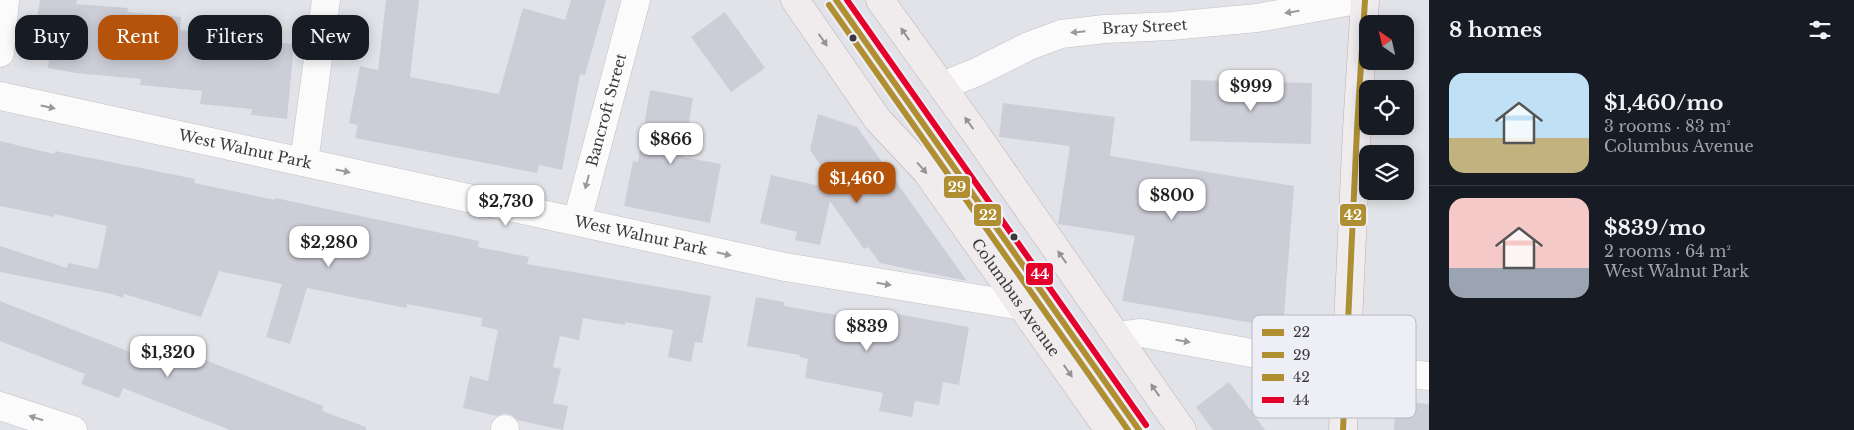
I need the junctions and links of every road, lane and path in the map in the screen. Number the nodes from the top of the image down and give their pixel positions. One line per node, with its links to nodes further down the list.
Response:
1 (5, 0): 9 (street)
2 (326, 0): 12 (street)
3 (636, 0): 13 (street, Bancroft Street, one-way to 13)
4 (795, 0): 14 (main road, Columbus Avenue, one-way to 14)
5 (836, 0): 23 (lane, Columbus Avenue)
6 (880, 0): 10 (main road, one-way to 6)
7 (1357, 0): 10 (street, Bray Street, one-way to 10)
8 (1365, 0): 15 (main road)
9 (0, 52)
10 (942, 86): 16 (main road, one-way to 10)
11 (0, 96): 12 (street, West Walnut Park, one-way to 12)
12 (304, 162): 13 (street, West Walnut Park, one-way to 13)
13 (577, 221): 14 (street, West Walnut Park, one-way to 14)
14 (1022, 306): 22 (main road, Columbus Avenue, one-way to 22)
15 (1348, 315)
16 (1117, 336): 17 (street, one-way to 17); 24 (main road, one-way to 16)
17 (1252, 353)
18 (1416, 375): 19 (street)
19 (1429, 376)
20 (0, 406): 21 (street, one-way to 20)
21 (73, 430)
22 (1109, 430)
23 (1139, 430)
24 (1182, 430)

